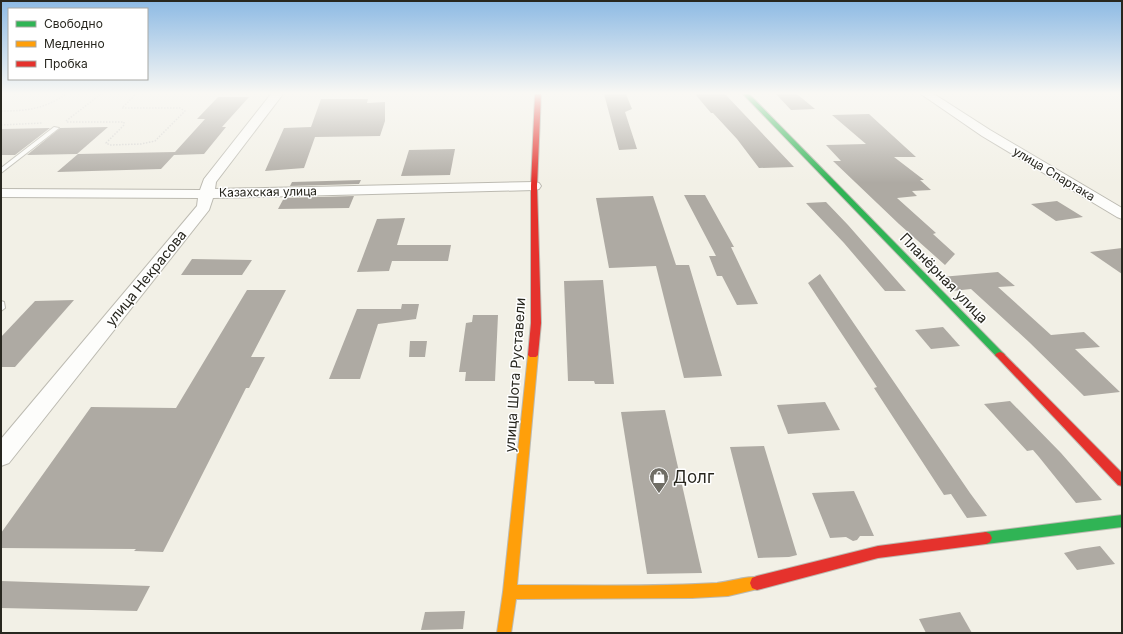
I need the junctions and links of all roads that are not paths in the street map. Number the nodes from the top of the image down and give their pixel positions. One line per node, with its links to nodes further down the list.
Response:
1 (254, 124): 9 (street, улица Некрасова)
2 (537, 124): 7 (street, улица Шота Руставели)
3 (775, 124): 14 (street, Планёрная улица)
4 (972, 124): 10 (street, улица Спартака)
5 (56, 128): 6 (lane)
6 (1, 171)
7 (534, 186): 9 (street, Казахская улица); 16 (street, улица Шота Руставели)
8 (1, 192): 9 (street, Казахская улица)
9 (206, 194): 13 (street, улица Некрасова)
10 (1122, 214)
11 (1, 304): 12 (lane)
12 (1, 308)
13 (1, 456)
14 (1122, 481)
15 (1122, 521): 16 (street)
16 (510, 592): 17 (street, улица Шота Руставели)
17 (504, 633)

